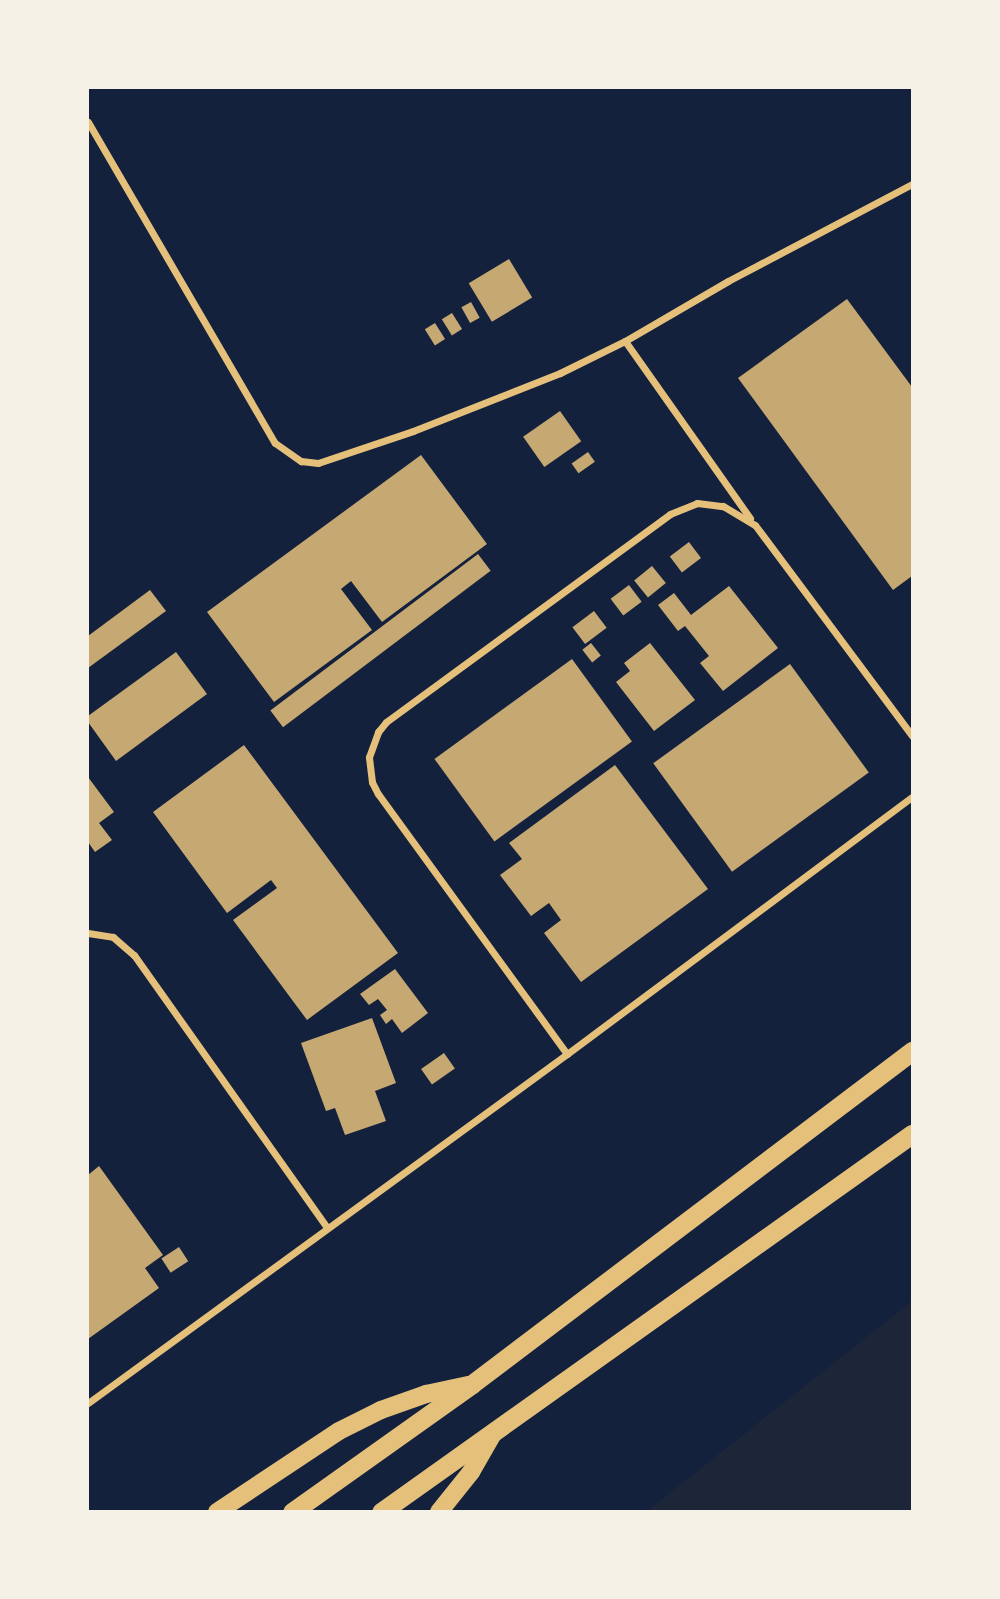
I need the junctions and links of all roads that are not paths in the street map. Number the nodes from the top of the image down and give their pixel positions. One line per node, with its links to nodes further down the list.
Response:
1 (88, 122): 3 (street)
2 (912, 184): 3 (street)
3 (625, 341): 4 (street)
4 (755, 525): 5 (street); 9 (street)
5 (912, 736)
6 (912, 797): 9 (street)
7 (88, 933): 11 (street)
8 (912, 1051): 12 (highway)
9 (567, 1054): 11 (street)
10 (912, 1134): 14 (highway)
11 (327, 1228): 13 (street)
12 (472, 1384): 15 (main road); 16 (highway)
13 (88, 1403)
14 (494, 1432): 17 (highway); 18 (main road)
15 (217, 1511)
16 (292, 1511)
17 (382, 1511)
18 (439, 1511)

